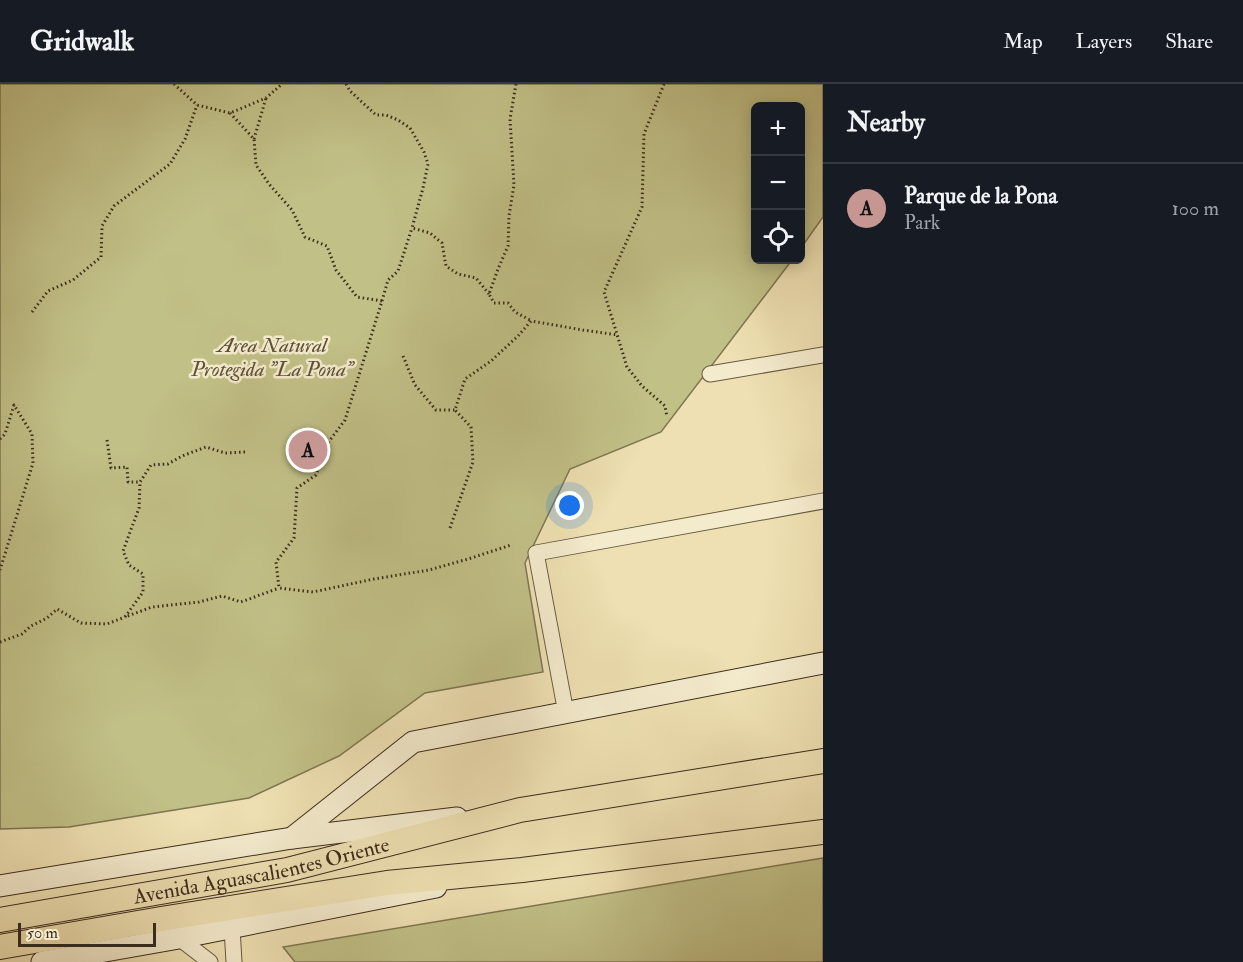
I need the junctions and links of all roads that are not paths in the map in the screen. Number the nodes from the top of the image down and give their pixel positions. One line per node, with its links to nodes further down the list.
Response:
1 (823, 355): 2 (street)
2 (711, 374)
3 (823, 501): 5 (street)
4 (823, 663): 5 (street)
5 (566, 713): 9 (street)
6 (820, 758): 7 (main road, Avenida Aguascalientes Oriente)
7 (520, 810): 9 (street, Avenida Aguascalientes Oriente); 12 (main road, Avenida Aguascalientes Oriente)
8 (823, 832): 10 (main road, Avenida Aguascalientes Oriente)
9 (292, 838): 11 (street, Avenida Aguascalientes Oriente)
10 (522, 870): 13 (street, Avenida Aguascalientes Oriente); 15 (main road, Avenida Aguascalientes Oriente)
11 (0, 886)
12 (0, 920)
13 (232, 928): 14 (street, Avenida Aguascalientes Oriente); 18 (street)
14 (179, 939): 16 (street, Avenida Aguascalientes Oriente); 17 (street)
15 (0, 948)
16 (42, 962)
17 (210, 962)
18 (234, 962)

